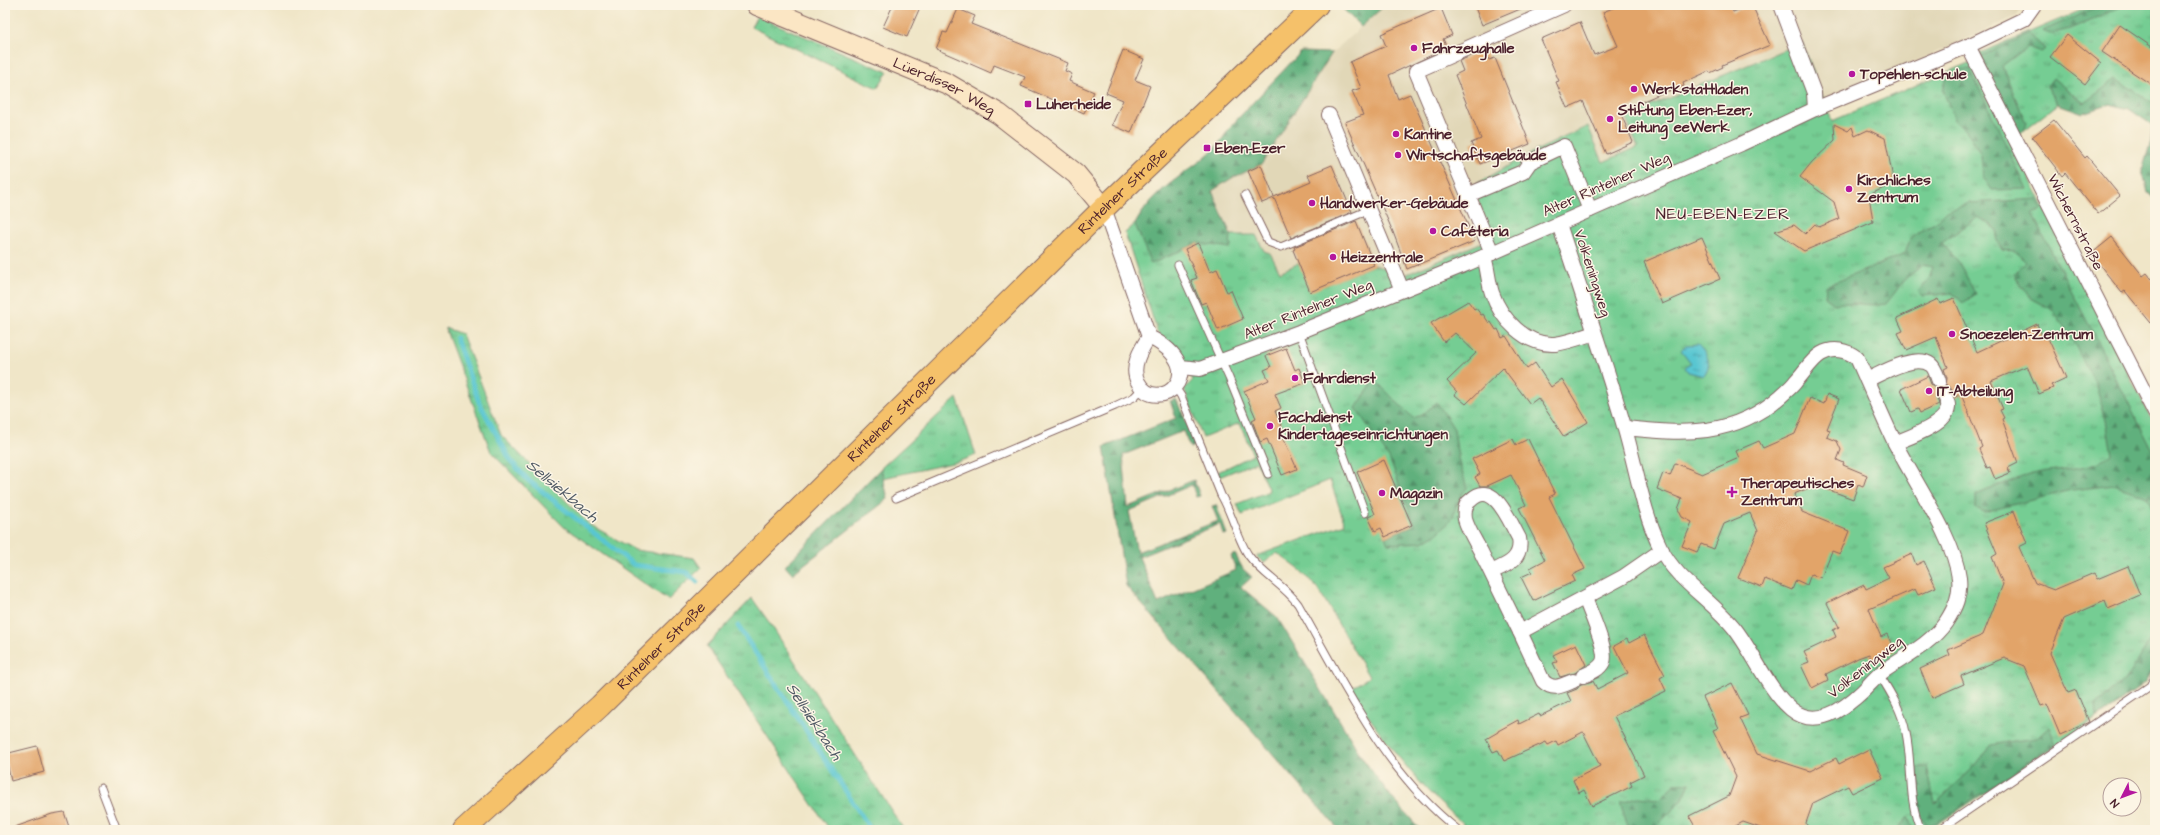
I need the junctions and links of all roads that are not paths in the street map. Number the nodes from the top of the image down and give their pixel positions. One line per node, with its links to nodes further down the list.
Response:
1 (757, 5): 11 (main road, Lüerdisser Weg)
2 (1317, 5): 11 (main road, Rintelner Straße)
3 (1564, 5): 10 (street, Volkeningweg)
4 (1781, 5): 7 (street)
5 (2034, 5): 6 (street, Alter Rintelner Weg)
6 (1968, 46): 7 (street, Alter Rintelner Weg); 26 (street, Wichernstraße)
7 (1815, 109): 13 (street, Alter Rintelner Weg)
8 (1328, 115): 12 (street)
9 (1245, 194): 12 (lane)
10 (1468, 195): 13 (street); 15 (street, Volkeningweg)
11 (1104, 208): 20 (street); 40 (main road, Rintelner Straße)
12 (1369, 210): 17 (street)
13 (1590, 210): 14 (street, Alter Rintelner Weg)
14 (1559, 224): 15 (street, Alter Rintelner Weg); 19 (street, Volkeningweg)
15 (1488, 255): 17 (street, Alter Rintelner Weg); 19 (street, Volkeningweg)
16 (1178, 265): 21 (lane)
17 (1402, 290): 18 (street, Alter Rintelner Weg)
18 (1299, 332): 21 (street, Alter Rintelner Weg); 31 (lane)
19 (1594, 332): 27 (street, Volkeningweg)
20 (1150, 337): 22 (street); 24 (street)
21 (1221, 361): 22 (street, Alter Rintelner Weg); 29 (lane)
22 (1180, 368): 25 (street)
23 (1867, 380): 27 (street, Volkeningweg); 28 (street, Volkeningweg); 28 (street)
24 (1142, 389): 25 (street); 30 (lane)
25 (1169, 390): 41 (lane)
26 (2155, 413)
27 (1625, 428): 32 (street, Volkeningweg)
28 (1895, 443): 36 (street, Volkeningweg)
29 (1268, 474)
30 (896, 498)
31 (1365, 513)
32 (1662, 550): 34 (street); 36 (street, Volkeningweg)
33 (1491, 572): 33 (street); 35 (street)
34 (1585, 598): 35 (street); 35 (street)
35 (1520, 632)
36 (1879, 674): 42 (lane)
37 (2155, 676): 43 (lane)
38 (101, 788): 39 (lane)
39 (116, 830)
40 (464, 830)
41 (1458, 830)
42 (1921, 830)
43 (1939, 830)

